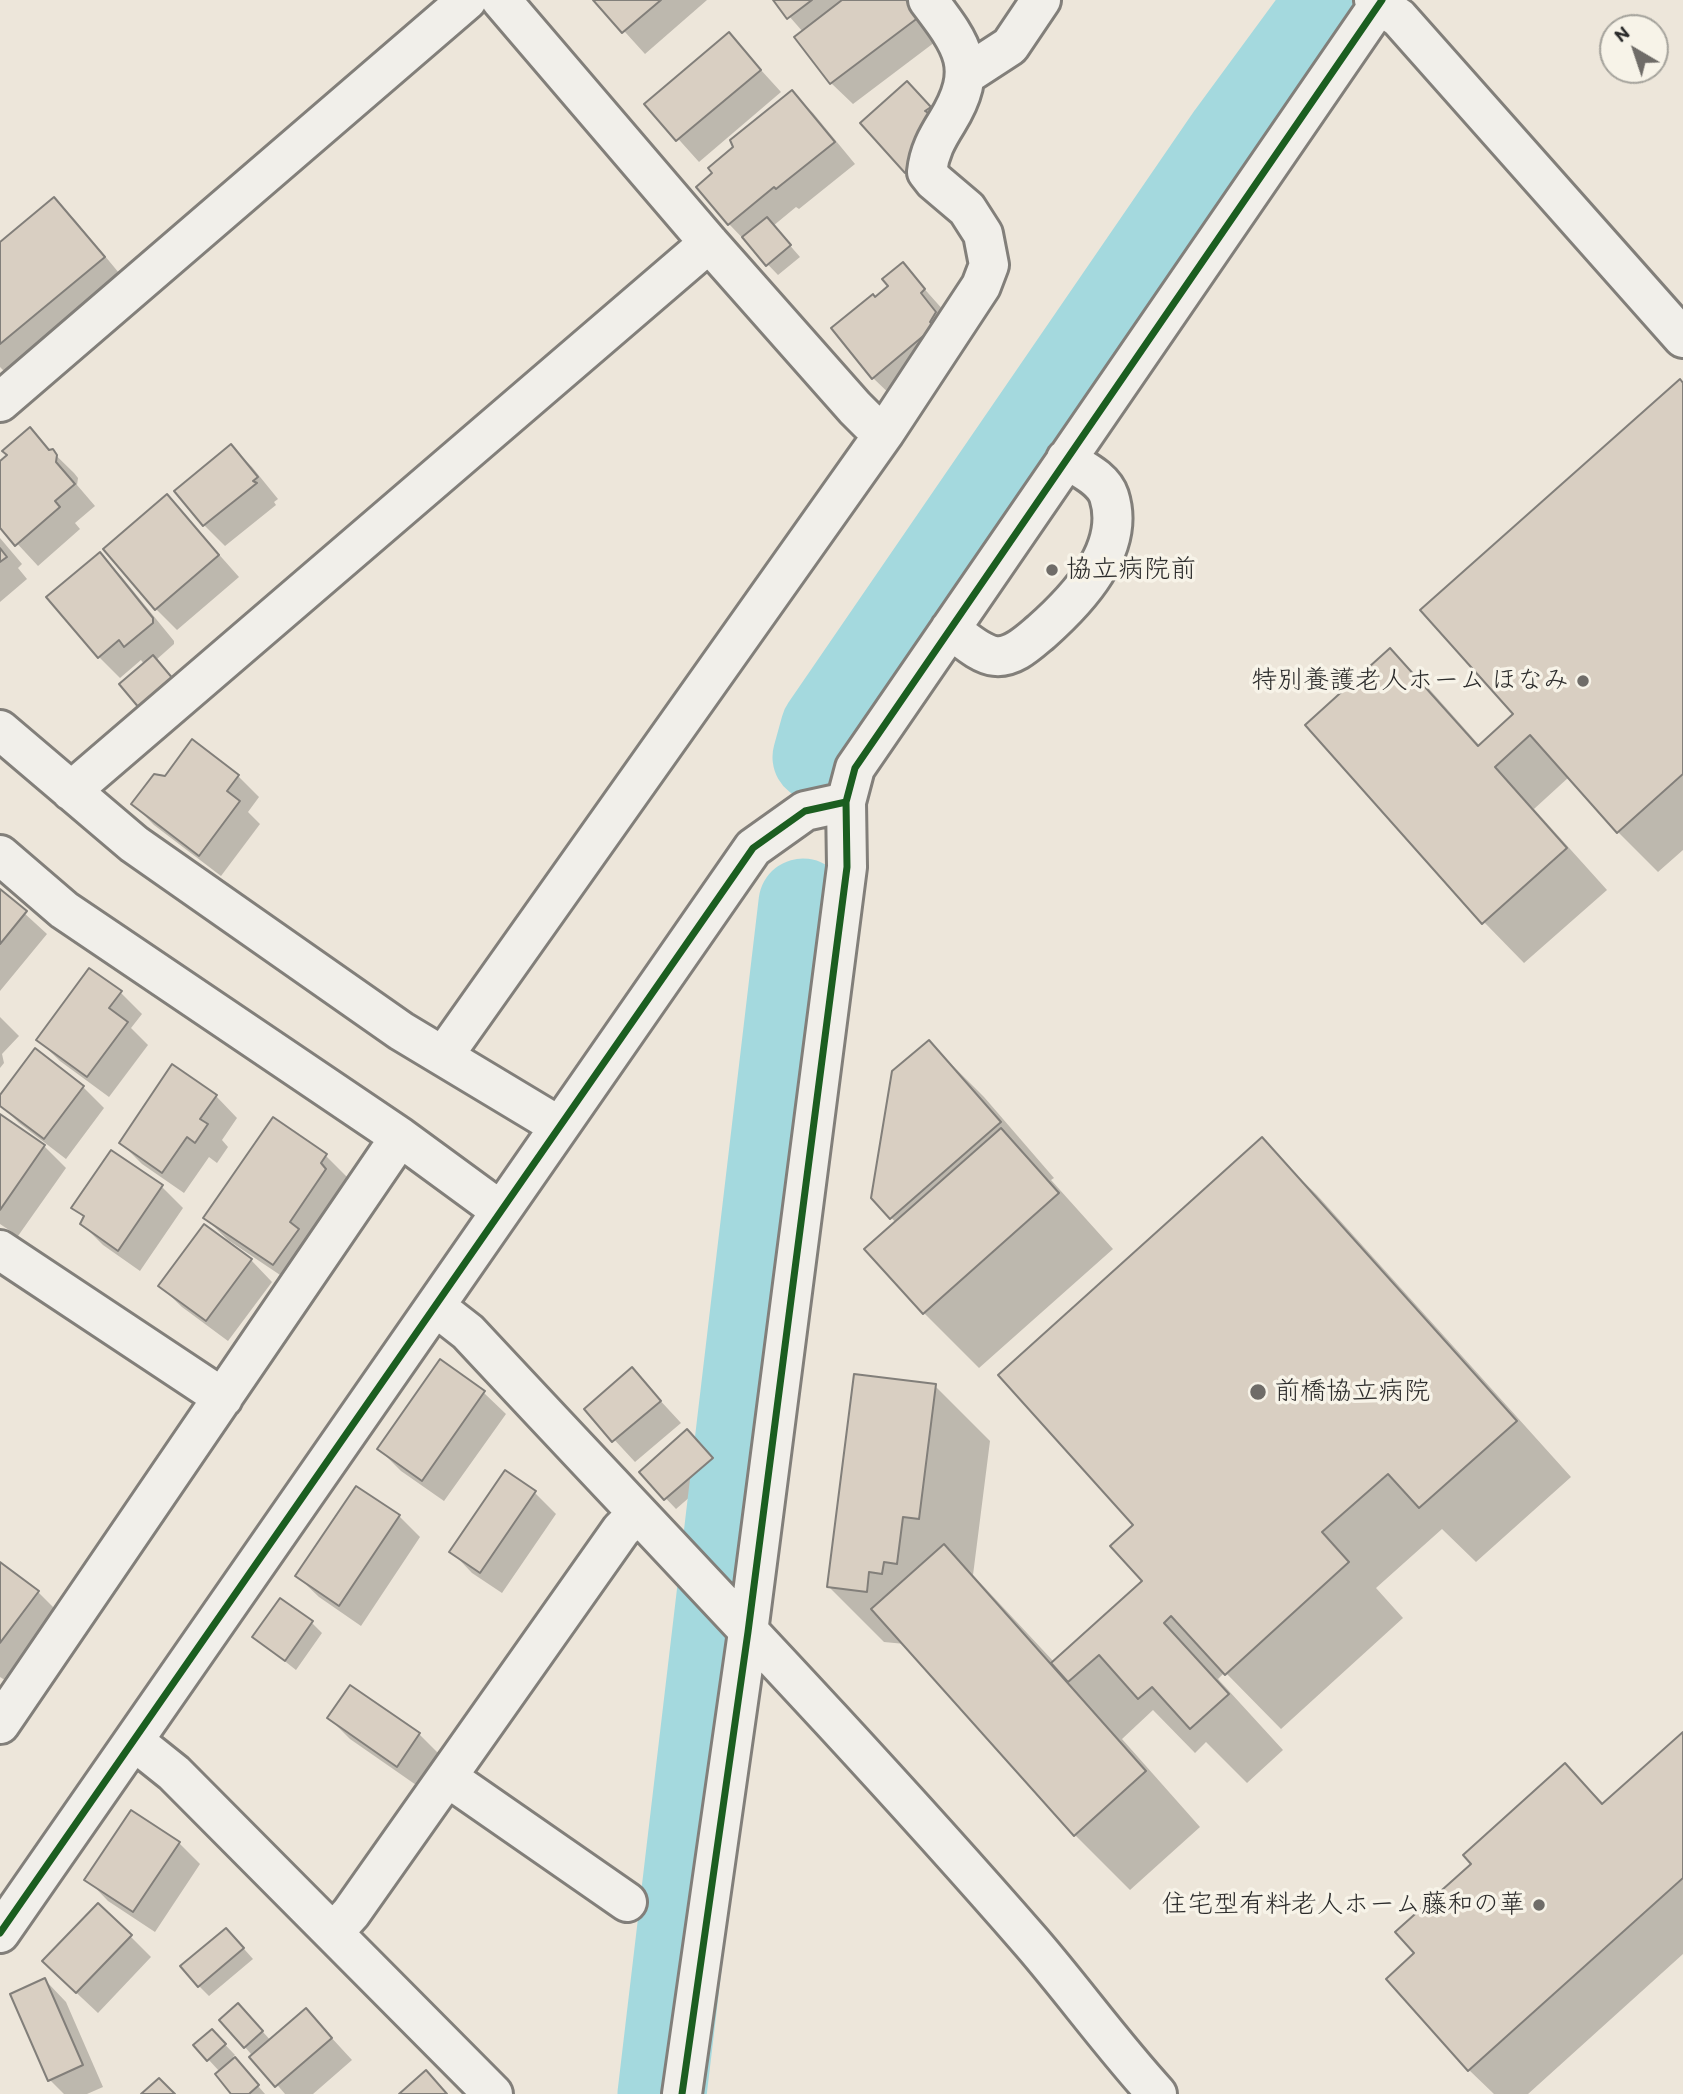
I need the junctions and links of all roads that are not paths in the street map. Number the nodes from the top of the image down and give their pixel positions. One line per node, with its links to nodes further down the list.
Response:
1 (467, 0): 9 (street)
2 (501, 0): 7 (street)
3 (928, 0): 6 (street)
4 (1041, 0): 6 (street)
5 (1379, 1): 8 (street); 11 (street)
6 (967, 74): 10 (street)
7 (709, 243): 10 (street); 14 (street)
8 (1683, 338)
9 (0, 402)
10 (885, 432): 17 (street)
11 (1085, 471): 12 (street); 12 (street)
12 (967, 641): 15 (street)
13 (0, 730): 14 (street)
14 (71, 791): 17 (street)
15 (846, 802): 18 (street); 25 (street)
16 (0, 855): 19 (street)
17 (444, 1055): 18 (street)
18 (559, 1126): 20 (street)
19 (400, 1137): 20 (street); 23 (street)
20 (501, 1211): 22 (street)
21 (0, 1250): 23 (street)
22 (436, 1307): 24 (street); 27 (street)
23 (223, 1398): 26 (street)
24 (637, 1514): 25 (street); 28 (street)
25 (743, 1626): 32 (street); 34 (street)
26 (0, 1724)
27 (134, 1741): 30 (street); 31 (street)
28 (447, 1777): 29 (street); 31 (street)
29 (627, 1902)
30 (0, 1933)
31 (333, 1933): 33 (street)
32 (1146, 2082)
33 (493, 2094)
34 (682, 2094)

